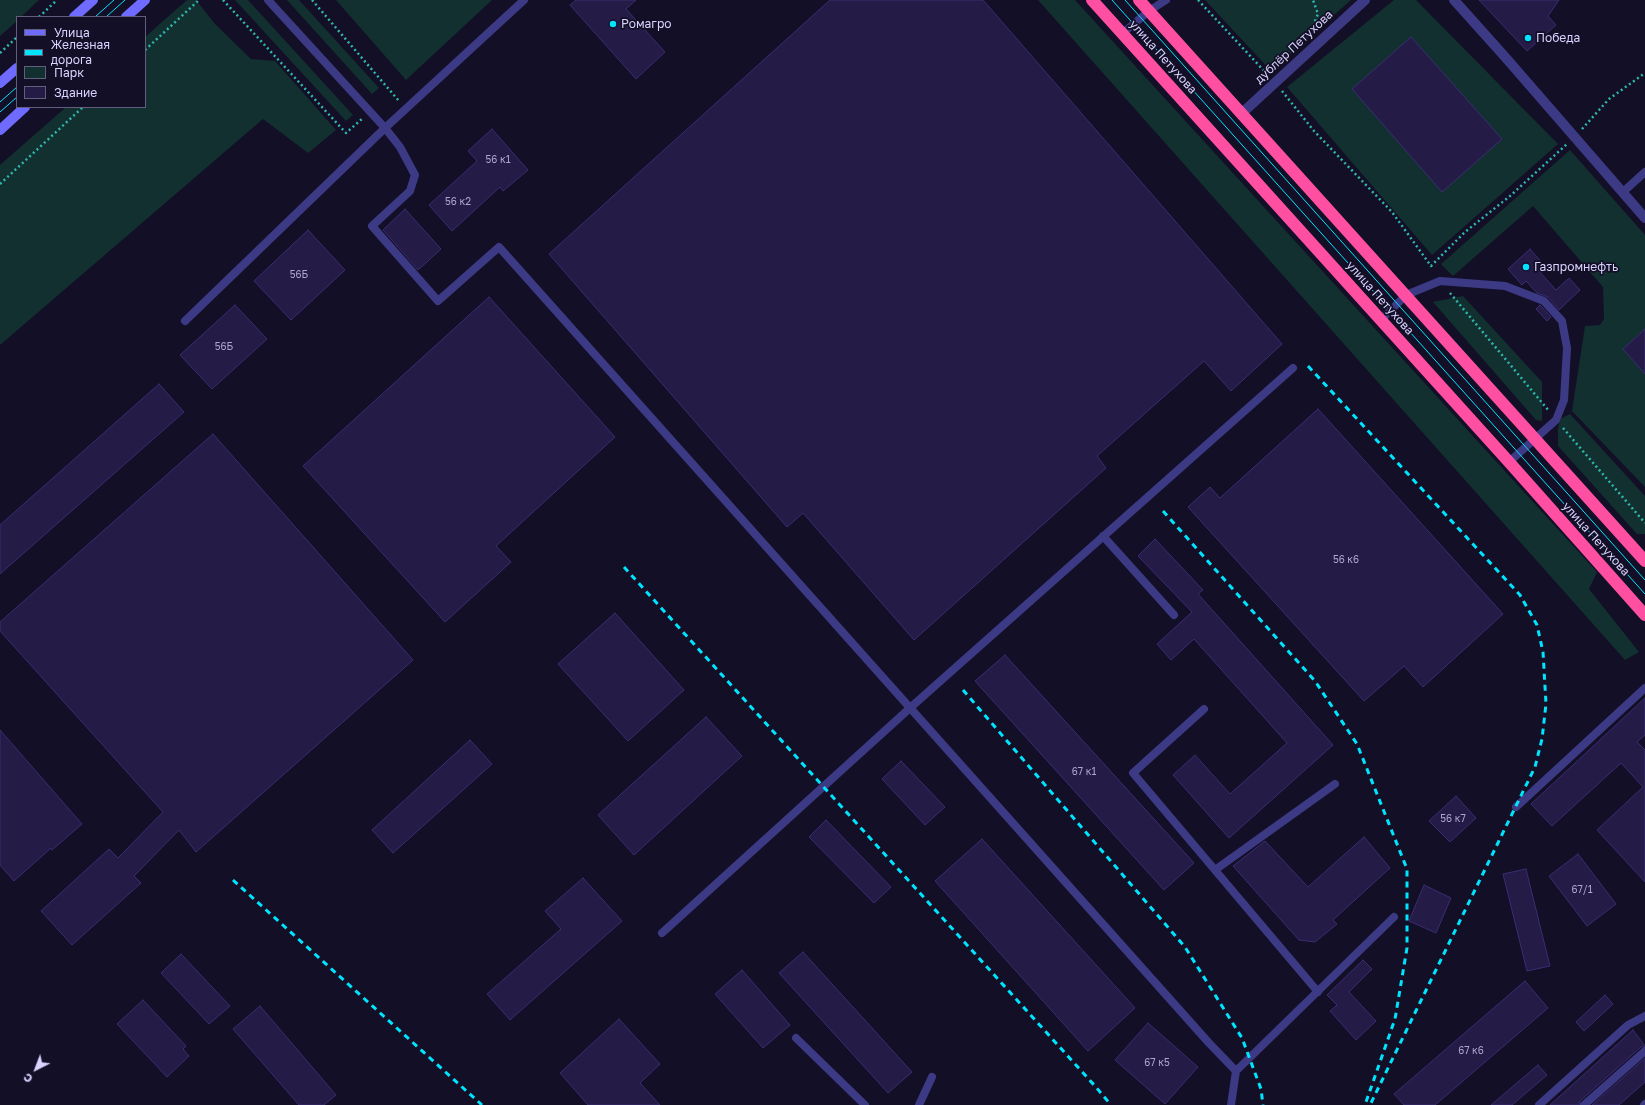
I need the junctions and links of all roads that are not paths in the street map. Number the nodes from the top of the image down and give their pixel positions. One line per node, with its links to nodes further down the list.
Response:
1 (92, 0): 11 (main road)
2 (145, 0): 12 (main road)
3 (268, 0): 18 (lane)
4 (524, 0): 18 (lane)
5 (1092, 0): 13 (highway, улица Петухова)
6 (1139, 0): 10 (highway, улица Петухова)
7 (1166, 0): 10 (lane)
8 (1365, 0): 17 (street, дублёр Петухова)
9 (1454, 0): 21 (street)
10 (1149, 10): 13 (lane); 17 (highway, улица Петухова)
11 (75, 16)
12 (127, 16)
13 (1123, 33): 24 (highway, улица Петухова)
14 (16, 69): 15 (main road)
15 (0, 83)
16 (24, 108): 19 (main road)
17 (1242, 114): 23 (highway, улица Петухова)
18 (385, 128): 25 (lane); 34 (lane)
19 (0, 130)
20 (1645, 172): 21 (lane)
21 (1623, 192): 22 (street)
22 (1645, 218)
23 (1406, 295): 24 (lane); 27 (highway, улица Петухова); 27 (lane)
24 (1381, 320): 28 (highway, улица Петухова)
25 (185, 321)
26 (1293, 368): 29 (lane)
27 (1535, 439): 28 (lane); 30 (highway, улица Петухова)
28 (1509, 462): 32 (highway, улица Петухова)
29 (1103, 536): 31 (lane); 34 (lane)
30 (1643, 556)
31 (1174, 615)
32 (1645, 615)
33 (1645, 688): 37 (lane)
34 (910, 708): 40 (lane); 45 (lane)
35 (1204, 709): 38 (lane)
36 (1335, 784): 38 (lane)
37 (1516, 807)
38 (1215, 870): 41 (lane)
39 (1394, 917): 41 (lane)
40 (662, 933)
41 (1318, 992): 45 (lane)
42 (1645, 1016): 50 (lane)
43 (796, 1038): 47 (lane)
44 (1645, 1051): 51 (lane)
45 (1236, 1071): 49 (lane)
46 (932, 1077): 48 (lane)
47 (865, 1105)
48 (919, 1105)
49 (1231, 1105)
50 (1539, 1105)
51 (1584, 1105)

